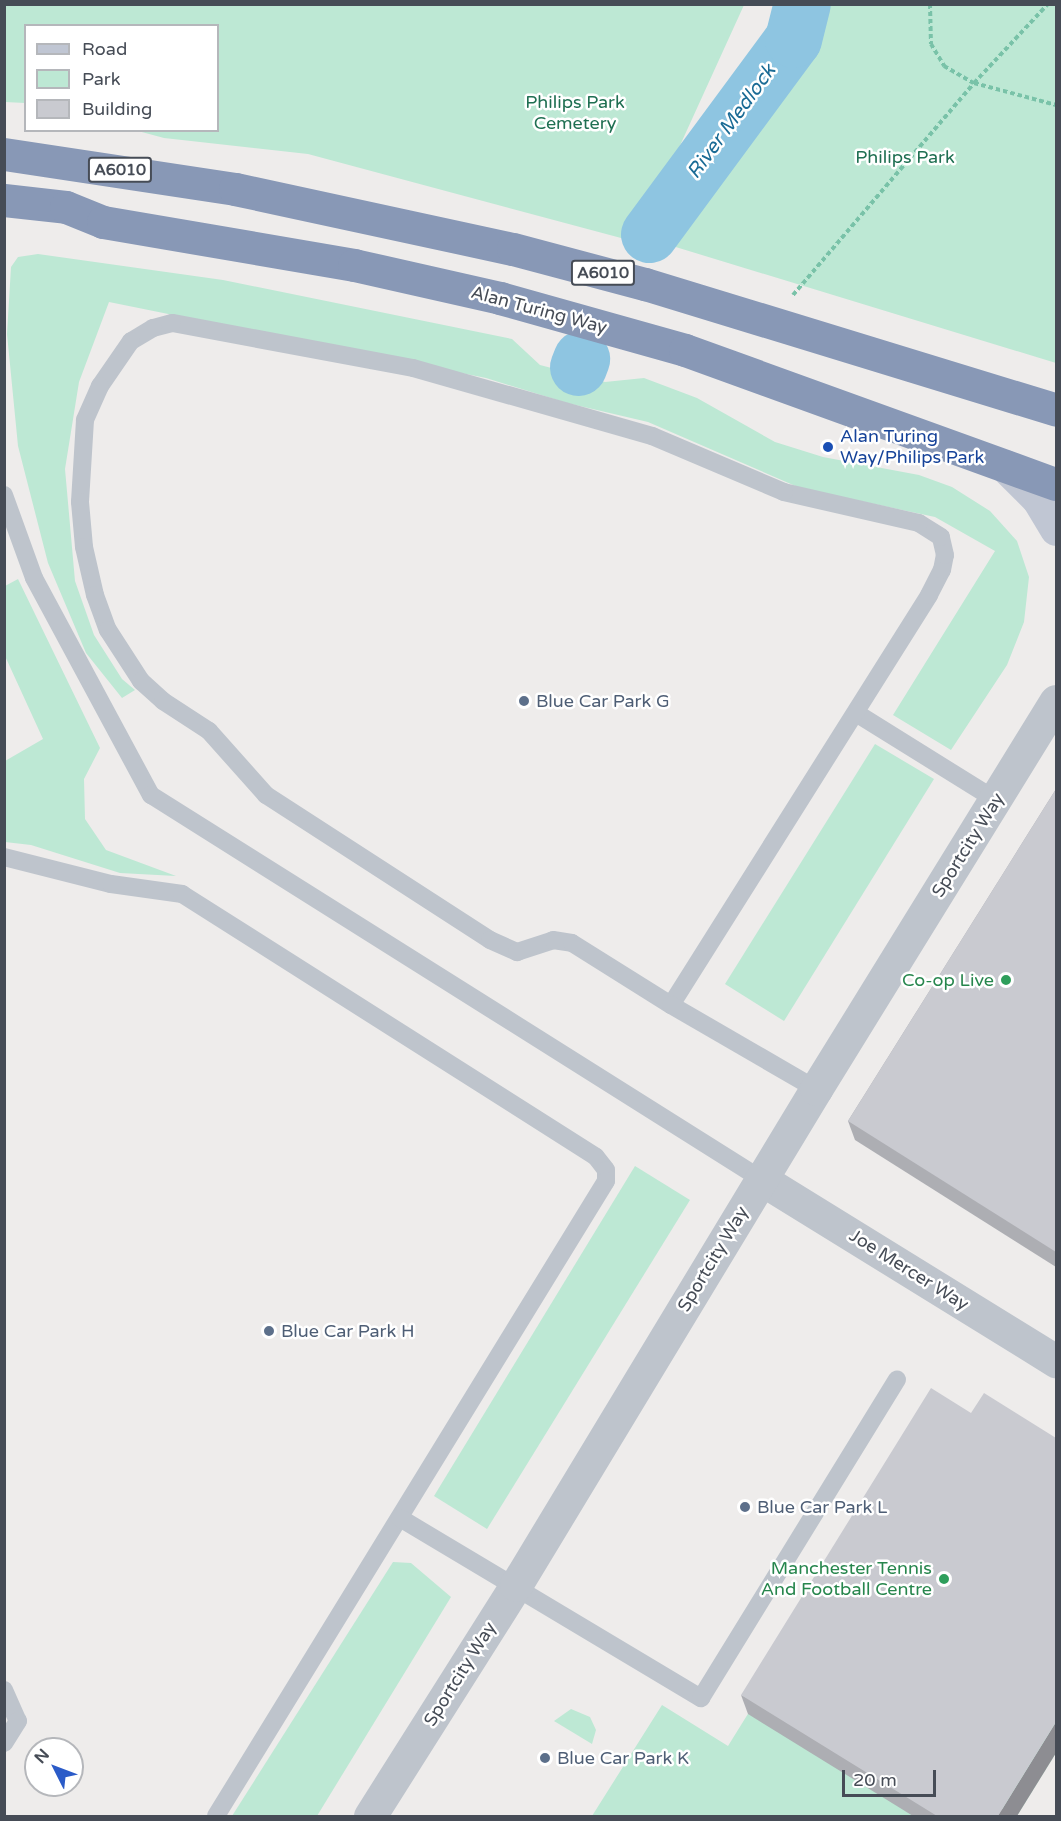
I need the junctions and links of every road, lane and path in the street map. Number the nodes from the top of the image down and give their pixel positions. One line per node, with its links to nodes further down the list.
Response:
1 (930, 4): 3 (path)
2 (1048, 4): 3 (path)
3 (974, 83): 4 (path); 7 (path)
4 (1056, 105)
5 (4, 154): 7 (highway, A6010)
6 (4, 200): 9 (highway, Alan Turing Way)
7 (770, 324): 8 (highway, A6010)
8 (1056, 410)
9 (1005, 466): 10 (highway, Alan Turing Way); 12 (street)
10 (1056, 484)
11 (4, 495): 19 (lane)
12 (1056, 530)
13 (1056, 701): 15 (street, Sportcity Way)
14 (856, 713): 15 (lane); 17 (lane); 17 (lane)
15 (996, 800): 18 (street, Sportcity Way)
16 (4, 857): 22 (lane)
17 (671, 1005): 18 (lane)
18 (816, 1089): 19 (street, Sportcity Way)
19 (761, 1179): 20 (street, Joe Mercer Way); 23 (street, Sportcity Way)
20 (1056, 1361)
21 (897, 1380): 23 (lane)
22 (400, 1518): 23 (lane); 26 (lane)
23 (516, 1585): 27 (street, Sportcity Way)
24 (4, 1689): 25 (lane)
25 (4, 1743)
26 (216, 1816)
27 (370, 1816)

